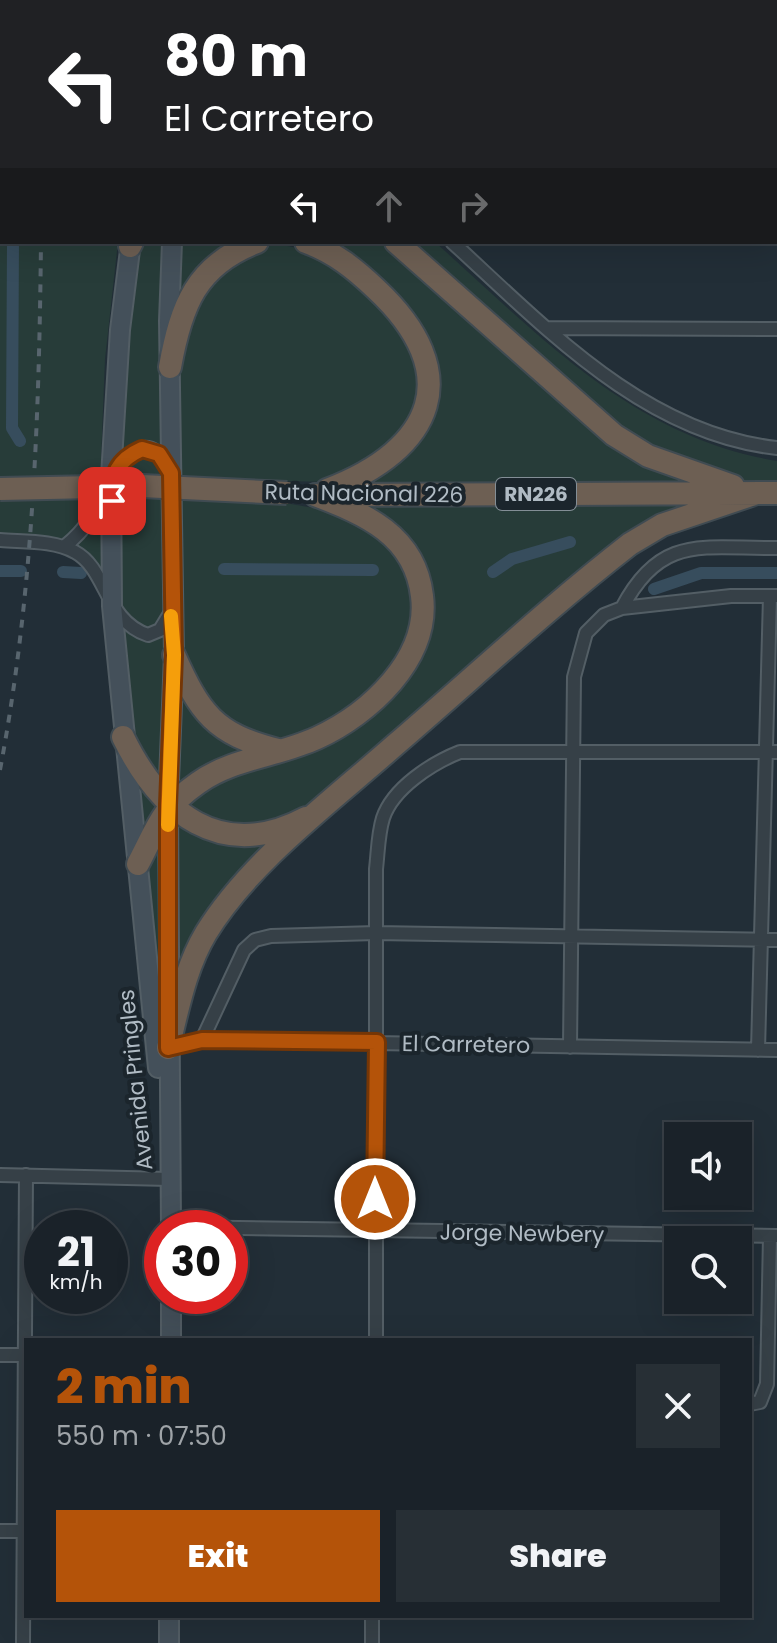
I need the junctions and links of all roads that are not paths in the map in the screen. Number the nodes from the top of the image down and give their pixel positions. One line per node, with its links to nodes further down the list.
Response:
1 (131, 244): 12 (main road, Avenida Pringles)
2 (172, 244): 9 (main road, Avenida Pringles)
3 (253, 244): 9 (highway)
4 (310, 244): 15 (highway)
5 (398, 244): 14 (highway)
6 (454, 244): 7 (street)
7 (547, 328): 8 (street); 10 (street)
8 (777, 329)
9 (170, 367): 11 (main road, Avenida Pringles)
10 (777, 448)
11 (171, 473): 12 (street); 22 (main road, Avenida Pringles)
12 (111, 476): 17 (street); 20 (main road, Avenida Pringles)
13 (0, 489): 15 (highway, Ruta Nacional 226 / RN226, bridge)
14 (767, 493): 15 (highway, Ruta Nacional 226 / RN226); 29 (highway)
15 (315, 495): 25 (highway)
16 (0, 540): 17 (street)
17 (64, 547): 20 (street)
18 (777, 548): 21 (street)
19 (774, 596): 21 (street); 27 (street)
20 (112, 606): 22 (street); 24 (main road, Avenida Pringles)
21 (622, 608): 26 (street)
22 (171, 612): 23 (main road, Avenida Pringles)
23 (174, 655): 25 (highway); 28 (main road, Avenida Pringles)
24 (123, 737): 28 (highway); 30 (main road, Avenida Pringles)
25 (279, 750): 28 (highway)
26 (573, 751): 27 (street); 31 (street); 32 (street)
27 (770, 751): 33 (street)
28 (168, 805): 29 (highway); 30 (highway); 38 (main road, Avenida Pringles)
29 (323, 809): 38 (highway)
30 (138, 864): 38 (main road, Avenida Pringles)
31 (376, 933): 32 (street); 35 (street); 36 (street)
32 (571, 938): 33 (street); 37 (street)
33 (761, 940): 34 (street); 39 (street)
34 (777, 940)
35 (202, 1040): 36 (street, El Carretero); 38 (street, El Carretero)
36 (377, 1042): 37 (street, El Carretero); 46 (street)
37 (570, 1047): 39 (street, El Carretero)
38 (162, 1048): 43 (main road, Avenida Pringles)
39 (758, 1050): 40 (street, El Carretero)
40 (777, 1050)
41 (0, 1175): 42 (street)
42 (26, 1175): 43 (street); 52 (street)
43 (169, 1179): 44 (main road, Avenida Pringles)
44 (170, 1210)
45 (248, 1229): 46 (street, Jorge Newbery)
46 (375, 1230): 47 (street, Jorge Newbery); 50 (street)
47 (774, 1236): 53 (street)
48 (171, 1314): 49 (main road)
49 (171, 1338)
50 (376, 1338)
51 (0, 1355): 52 (street)
52 (22, 1355): 55 (street)
53 (755, 1403)
54 (0, 1531): 55 (street)
55 (23, 1531): 58 (street)
56 (169, 1618): 59 (main road)
57 (372, 1618): 60 (street)
58 (23, 1643)
59 (169, 1643)
60 (372, 1643)

